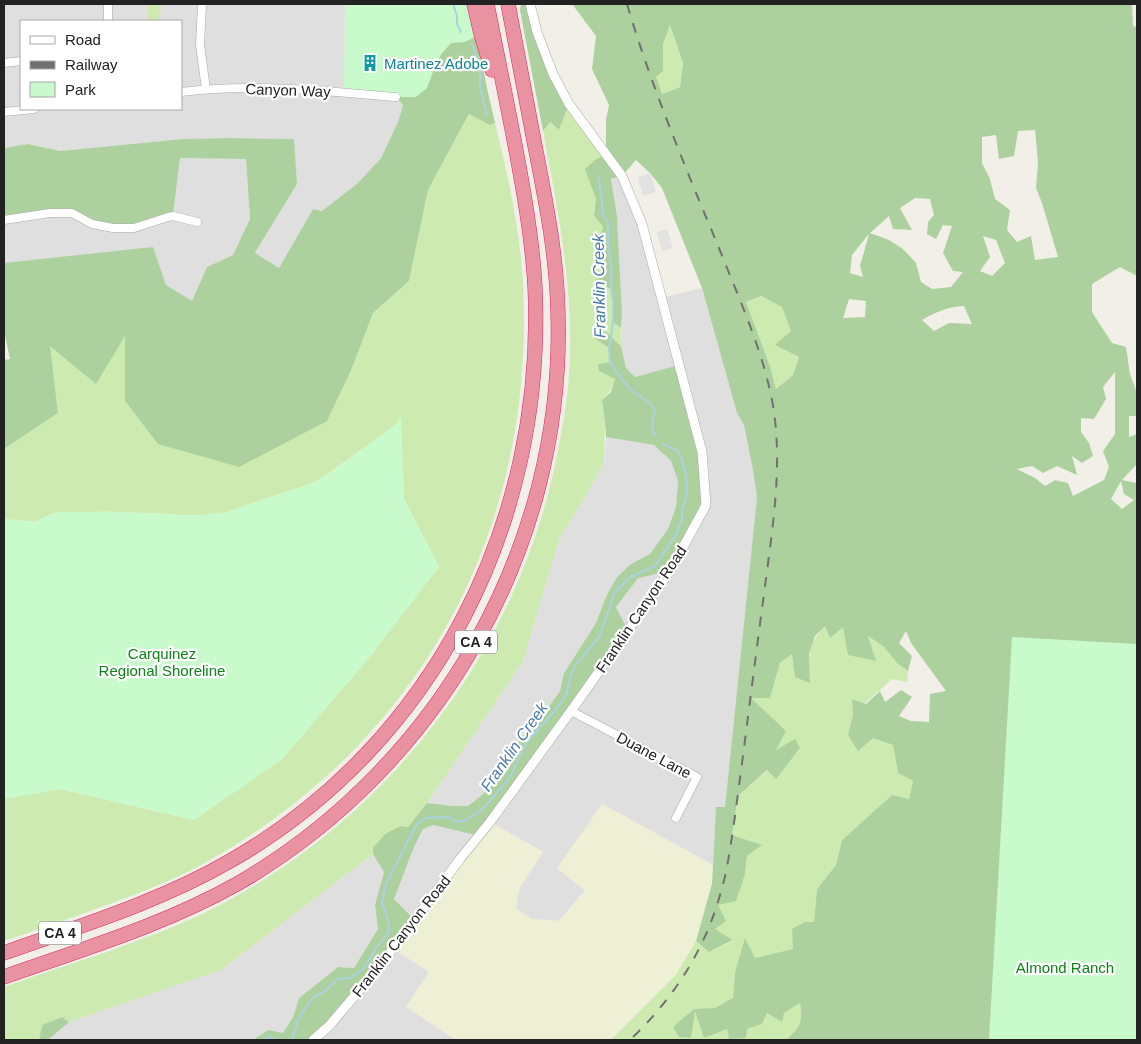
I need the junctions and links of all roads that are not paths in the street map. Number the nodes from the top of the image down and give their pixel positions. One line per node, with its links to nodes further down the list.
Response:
1 (108, 4): 8 (street)
2 (202, 4): 12 (street)
3 (474, 4): 17 (highway)
4 (487, 4): 17 (highway, CA 4)
5 (508, 4): 11 (highway, CA 4)
6 (513, 4): 11 (highway)
7 (530, 4): 20 (street, Franklin Canyon Road)
8 (108, 20)
9 (20, 61): 10 (street)
10 (4, 63)
11 (519, 64): 23 (highway, CA 4)
12 (206, 88): 13 (street, Canyon Way); 14 (street, Canyon Way)
13 (182, 92)
14 (396, 97)
15 (24, 110): 16 (street)
16 (4, 112)
17 (515, 146): 22 (highway, CA 4)
18 (4, 220): 19 (street)
19 (197, 222)
20 (571, 711): 21 (street, Duane Lane); 24 (street, Franklin Canyon Road)
21 (676, 818)
22 (4, 953)
23 (4, 977)
24 (313, 1040)

